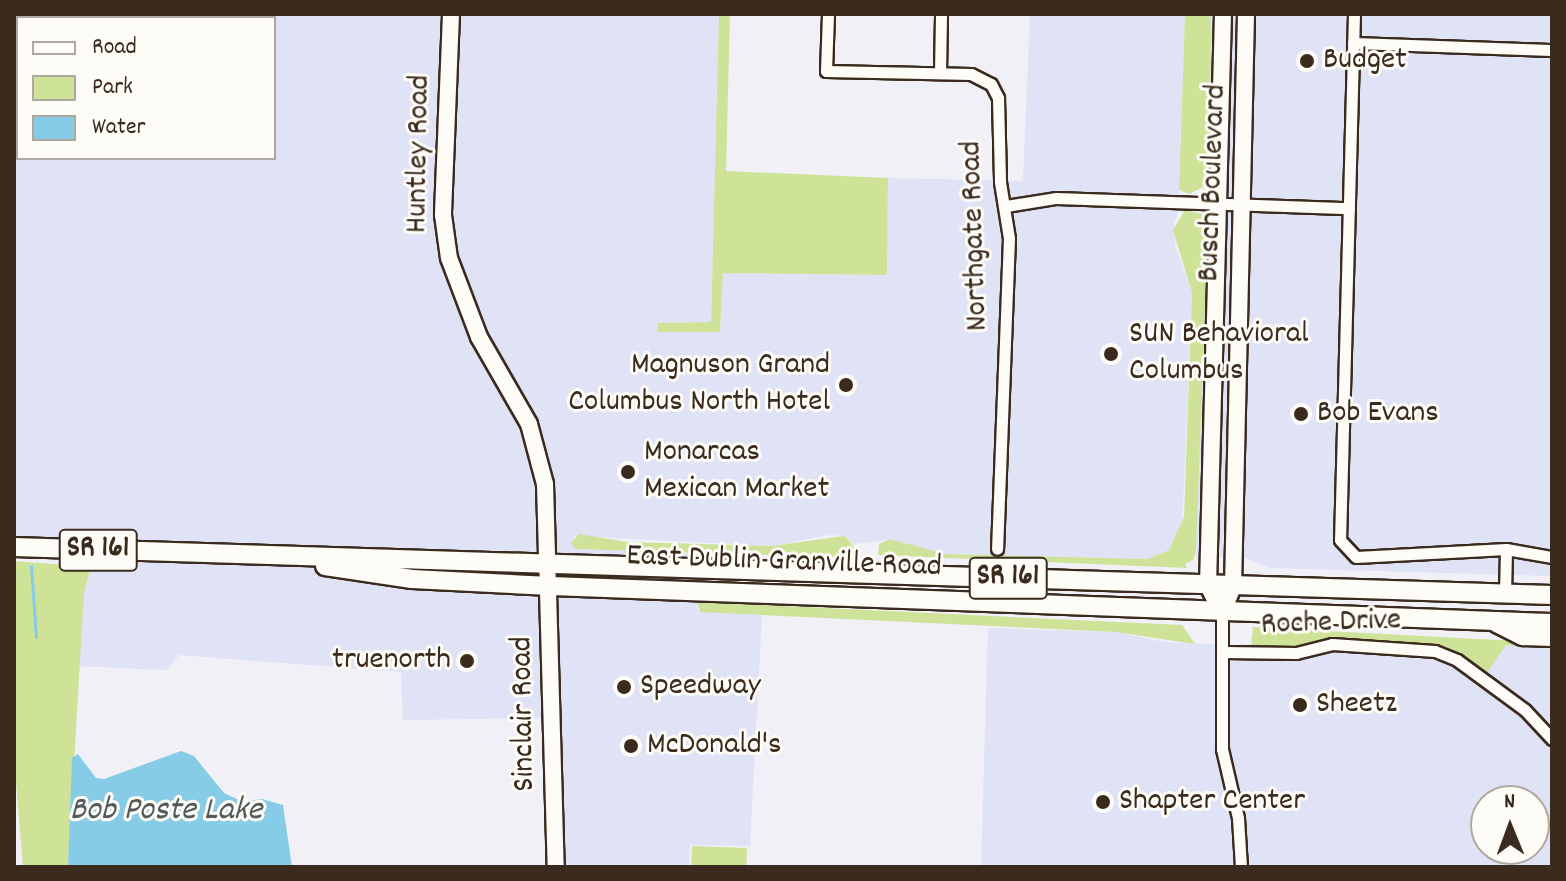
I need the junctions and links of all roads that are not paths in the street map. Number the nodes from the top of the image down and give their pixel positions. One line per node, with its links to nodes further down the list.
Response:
1 (451, 14): 19 (main road, Huntley Road)
2 (828, 14): 9 (street, Northgate Road)
3 (941, 14): 9 (street)
4 (1223, 14): 10 (main road, Busch Boulevard)
5 (1246, 14): 11 (main road, Busch Boulevard)
6 (1354, 14): 7 (street)
7 (1353, 43): 8 (street); 13 (street)
8 (1552, 50)
9 (940, 73): 12 (street, Northgate Road)
10 (1220, 204): 11 (street); 12 (street); 21 (main road, Busch Boulevard)
11 (1240, 204): 13 (street); 22 (main road, Busch Boulevard)
12 (1006, 206): 15 (street, Northgate Road)
13 (1349, 208): 16 (street)
14 (14, 547): 17 (main road, East Dublin Granville Road / SR 161)
15 (997, 549)
16 (1506, 549): 18 (street); 23 (street)
17 (256, 555): 19 (main road, East Dublin Granville Road / SR 161); 20 (main road, East Dublin Granville Road / SR 161)
18 (1552, 557)
19 (550, 561): 20 (main road, Sinclair Road); 21 (main road, East Dublin Granville Road / SR 161)
20 (551, 586): 25 (main road, East Dublin Granville Road / SR 161); 31 (main road, Sinclair Road)
21 (1208, 586): 22 (main road, East Dublin Granville Road / SR 161); 25 (main road, Busch Boulevard)
22 (1233, 587): 23 (main road, East Dublin Granville Road / SR 161); 25 (main road, Busch Boulevard)
23 (1505, 594): 24 (main road, East Dublin Granville Road / SR 161)
24 (1552, 595)
25 (1222, 613): 26 (main road, East Dublin Granville Road / SR 161); 29 (street)
26 (1497, 622): 27 (main road, East Dublin Granville Road / SR 161); 28 (highway)
27 (1552, 623)
28 (1552, 636)
29 (1224, 652): 30 (street, Roche Drive); 32 (street)
30 (1552, 739)
31 (556, 867)
32 (1241, 867)

